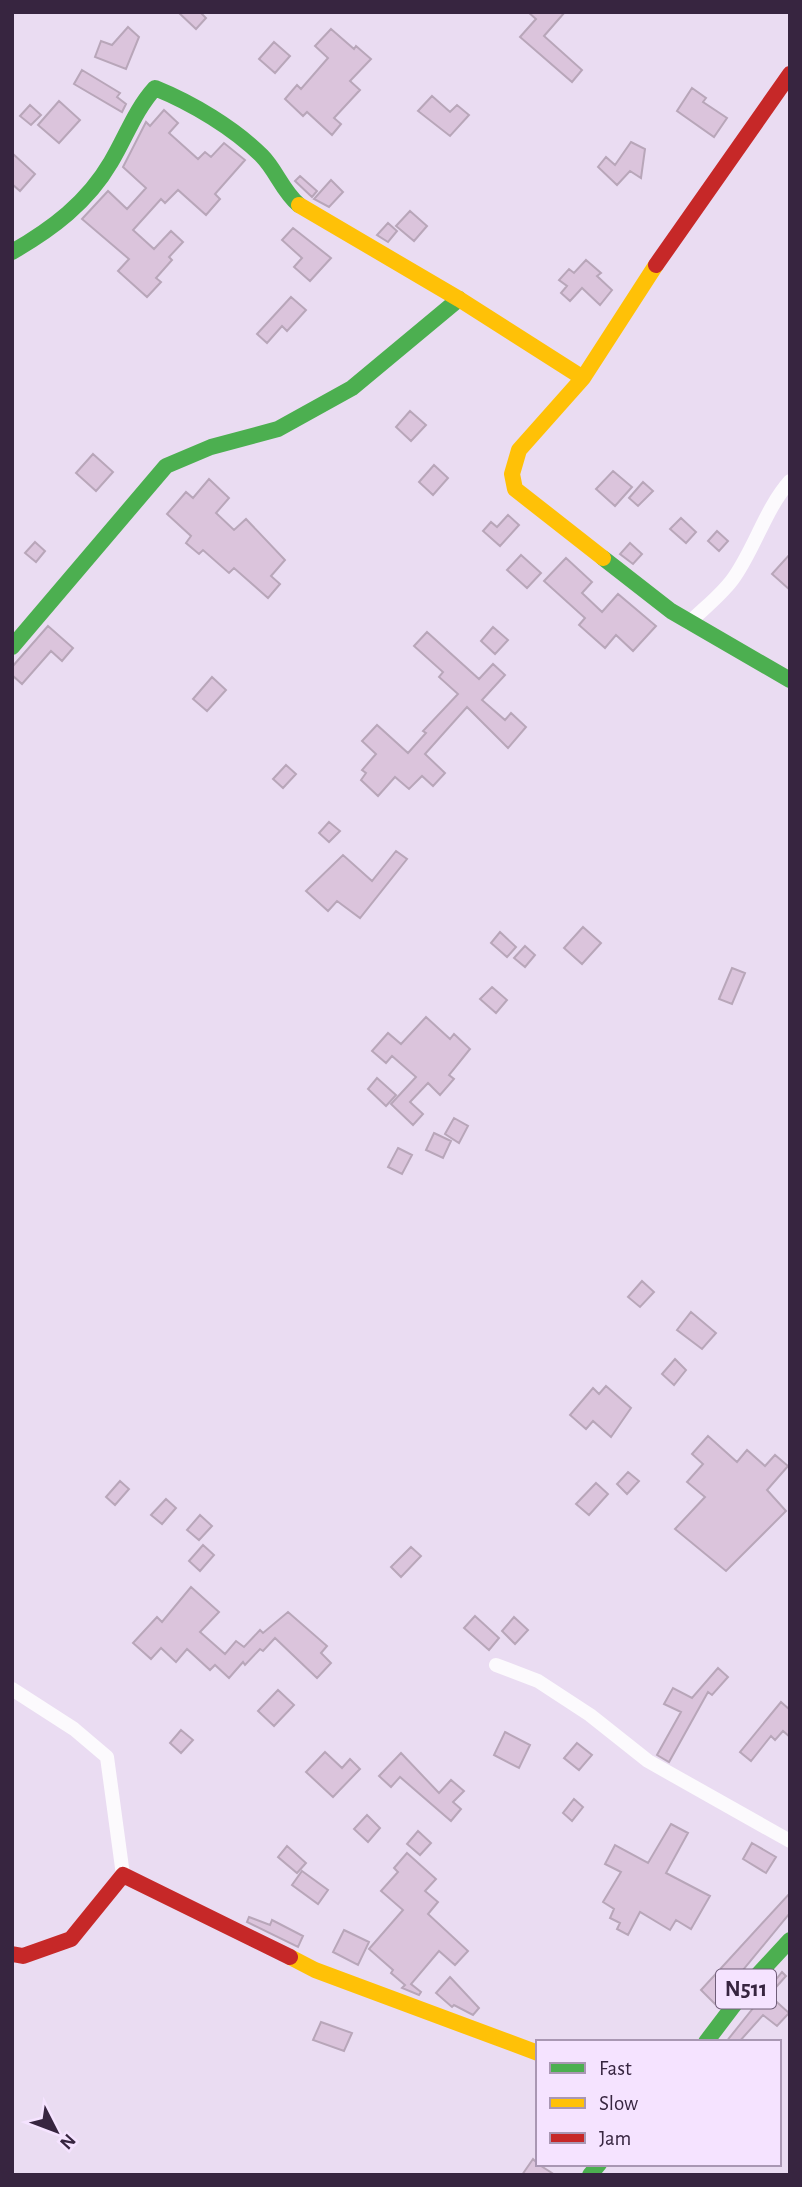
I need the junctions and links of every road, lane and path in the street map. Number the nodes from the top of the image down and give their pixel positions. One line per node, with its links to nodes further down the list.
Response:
1 (790, 74): 4 (main road)
2 (12, 252): 3 (main road)
3 (458, 299): 4 (main road); 7 (main road)
4 (583, 378): 6 (main road)
5 (790, 481): 6 (street)
6 (689, 622): 8 (main road)
7 (12, 647)
8 (790, 680)
9 (496, 1665): 11 (street)
10 (12, 1689): 12 (street)
11 (790, 1841)
12 (123, 1875): 14 (main road); 16 (main road)
13 (790, 1940): 15 (main road, N511)
14 (12, 1954)
15 (708, 2040)
16 (536, 2052)

